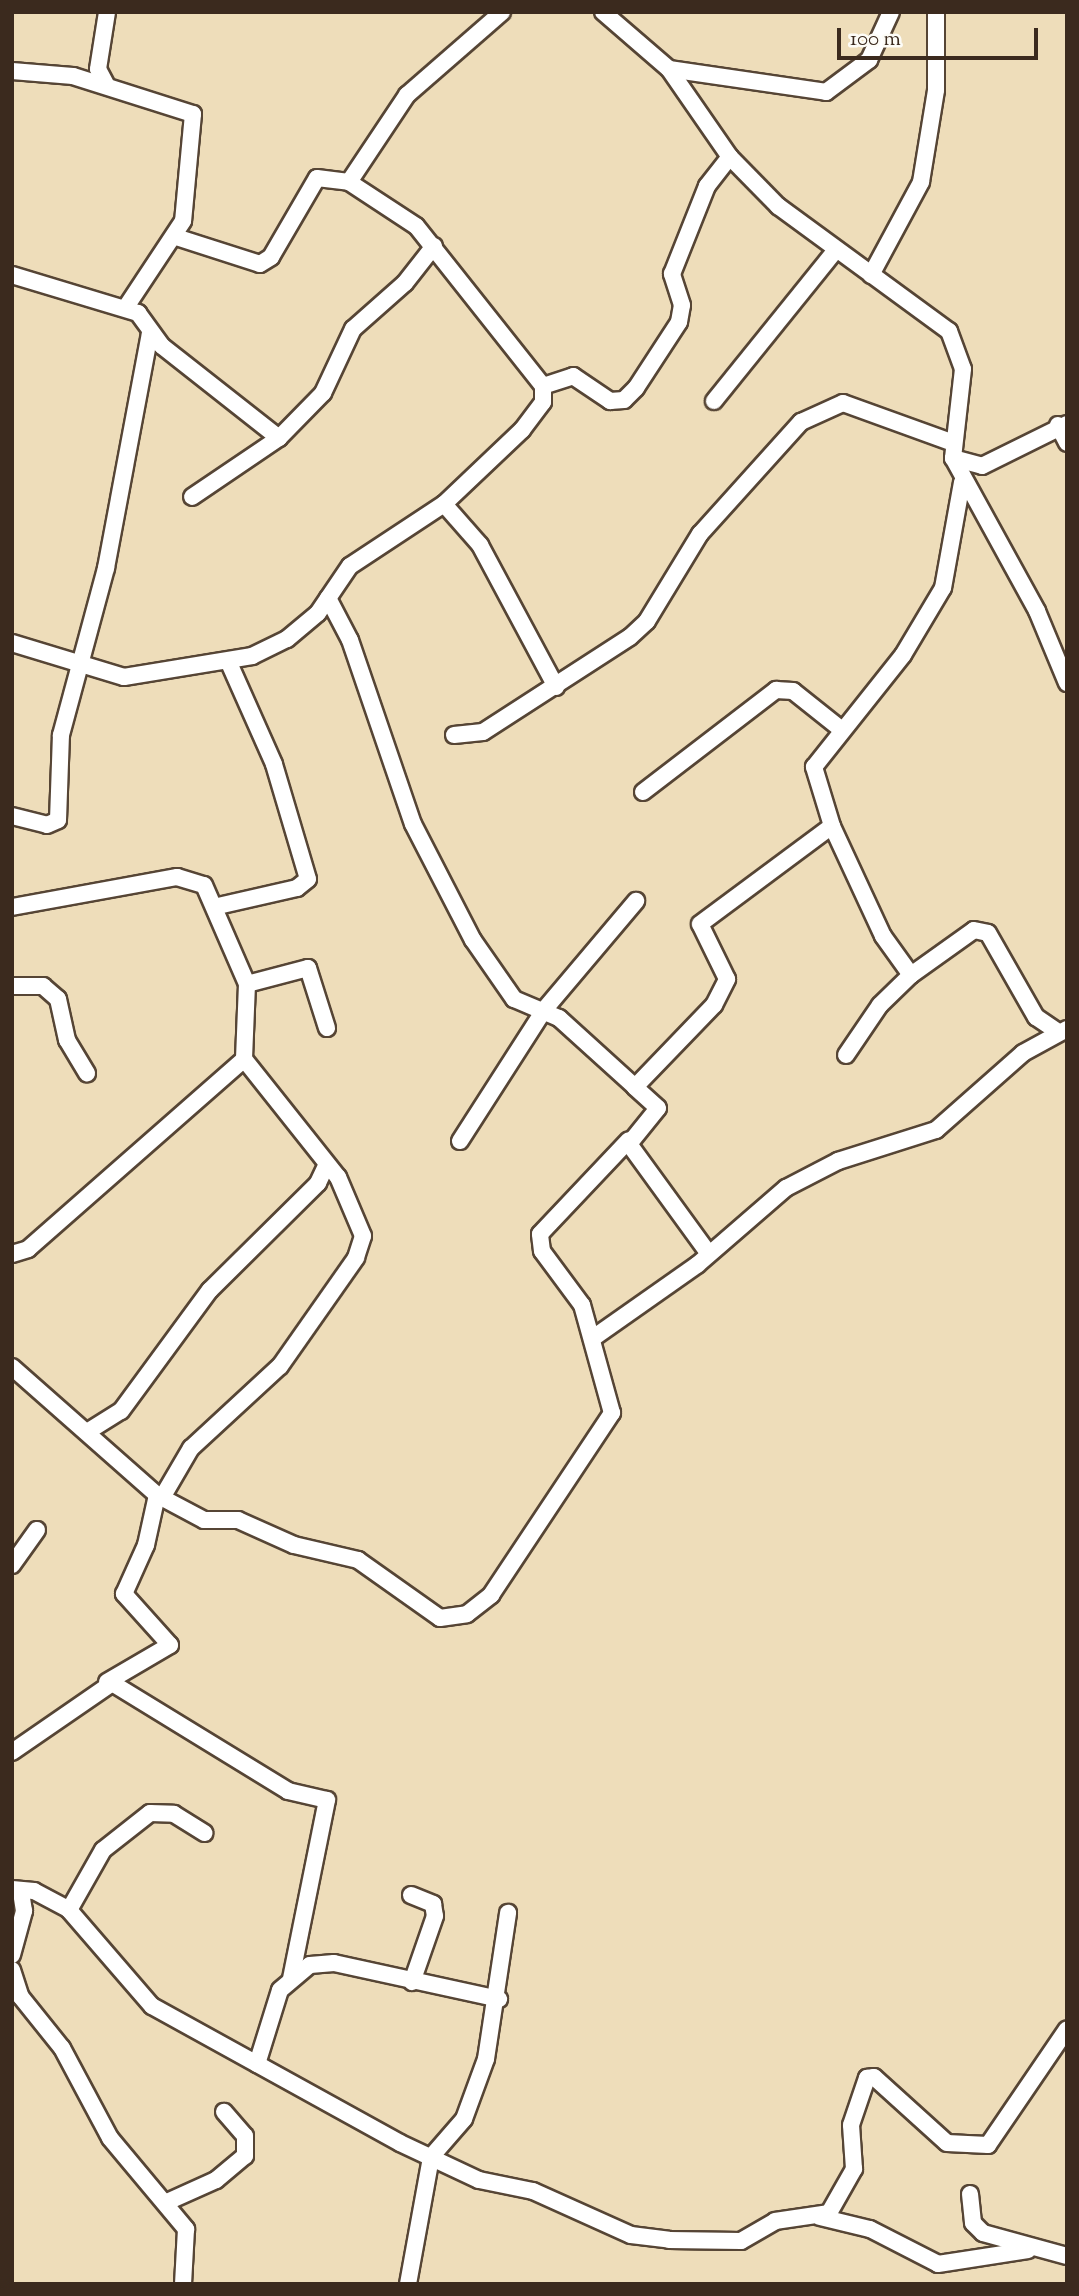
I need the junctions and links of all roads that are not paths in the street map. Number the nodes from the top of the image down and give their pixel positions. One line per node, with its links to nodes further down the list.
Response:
1 (107, 12): 6 (street)
2 (502, 12): 12 (street)
3 (603, 12): 7 (street)
4 (893, 12): 7 (street)
5 (936, 12): 17 (street)
6 (98, 69): 9 (street); 10 (street)
7 (669, 69): 11 (street)
8 (12, 71): 9 (street)
9 (81, 78): 10 (street)
10 (107, 86): 13 (street)
11 (730, 158): 15 (street); 20 (street)
12 (349, 183): 13 (street); 14 (street)
13 (176, 237): 18 (street)
14 (434, 246): 20 (street); 23 (street)
15 (836, 250): 17 (street); 21 (street)
16 (12, 275): 18 (street)
17 (872, 275): 25 (street)
18 (126, 307): 19 (street)
19 (150, 334): 23 (street); 32 (street)
20 (542, 386): 28 (street)
21 (714, 401)
22 (1062, 424): 24 (street); 25 (street)
23 (279, 438): 27 (street)
24 (1067, 443)
25 (952, 450): 26 (street); 34 (street)
26 (962, 481): 33 (street); 35 (street)
27 (192, 497)
28 (444, 504): 29 (street); 34 (street)
29 (328, 598): 31 (street); 46 (street)
30 (12, 643): 32 (street)
31 (229, 663): 32 (street); 41 (street)
32 (77, 665): 38 (street)
33 (1067, 683)
34 (556, 687): 36 (street)
35 (842, 730): 37 (street); 39 (street)
36 (454, 735)
37 (643, 792)
38 (12, 816)
39 (832, 826): 43 (street); 52 (street)
40 (636, 901): 46 (street)
41 (218, 906): 42 (street); 44 (street)
42 (12, 907)
43 (911, 975): 48 (street); 49 (street)
44 (247, 984): 47 (street); 50 (street)
45 (12, 986): 51 (street)
46 (544, 1010): 52 (street); 54 (street)
47 (327, 1028)
48 (1062, 1030): 57 (street)
49 (846, 1055)
50 (244, 1059): 55 (street); 56 (street)
51 (87, 1073)
52 (635, 1087): 53 (street)
53 (629, 1140): 57 (street); 58 (street)
54 (460, 1141)
55 (325, 1168): 60 (street); 61 (street)
56 (12, 1254)
57 (709, 1254): 58 (street)
58 (593, 1338): 61 (street)
59 (12, 1367): 60 (street)
60 (87, 1432): 61 (street)
61 (160, 1495): 64 (street)
62 (37, 1530): 63 (street)
63 (12, 1565)
64 (107, 1682): 65 (street); 73 (street)
65 (12, 1752)
66 (205, 1833): 69 (street)
67 (17, 1890): 69 (street); 71 (street)
68 (411, 1895): 74 (street)
69 (69, 1910): 78 (street)
70 (508, 1913): 75 (street)
71 (12, 1955)
72 (12, 1970): 76 (street)
73 (291, 1978): 74 (street); 78 (street)
74 (412, 1982): 75 (street)
75 (499, 1999): 80 (street)
76 (19, 2005): 82 (street)
77 (1067, 2029): 83 (street)
78 (257, 2064): 80 (street)
79 (224, 2112): 82 (street)
80 (431, 2157): 83 (street); 87 (street)
81 (970, 2194): 84 (street)
82 (167, 2203): 86 (street)
83 (820, 2217): 84 (street)
84 (1028, 2250): 85 (street)
85 (1067, 2256)
86 (183, 2284)
87 (408, 2284)

